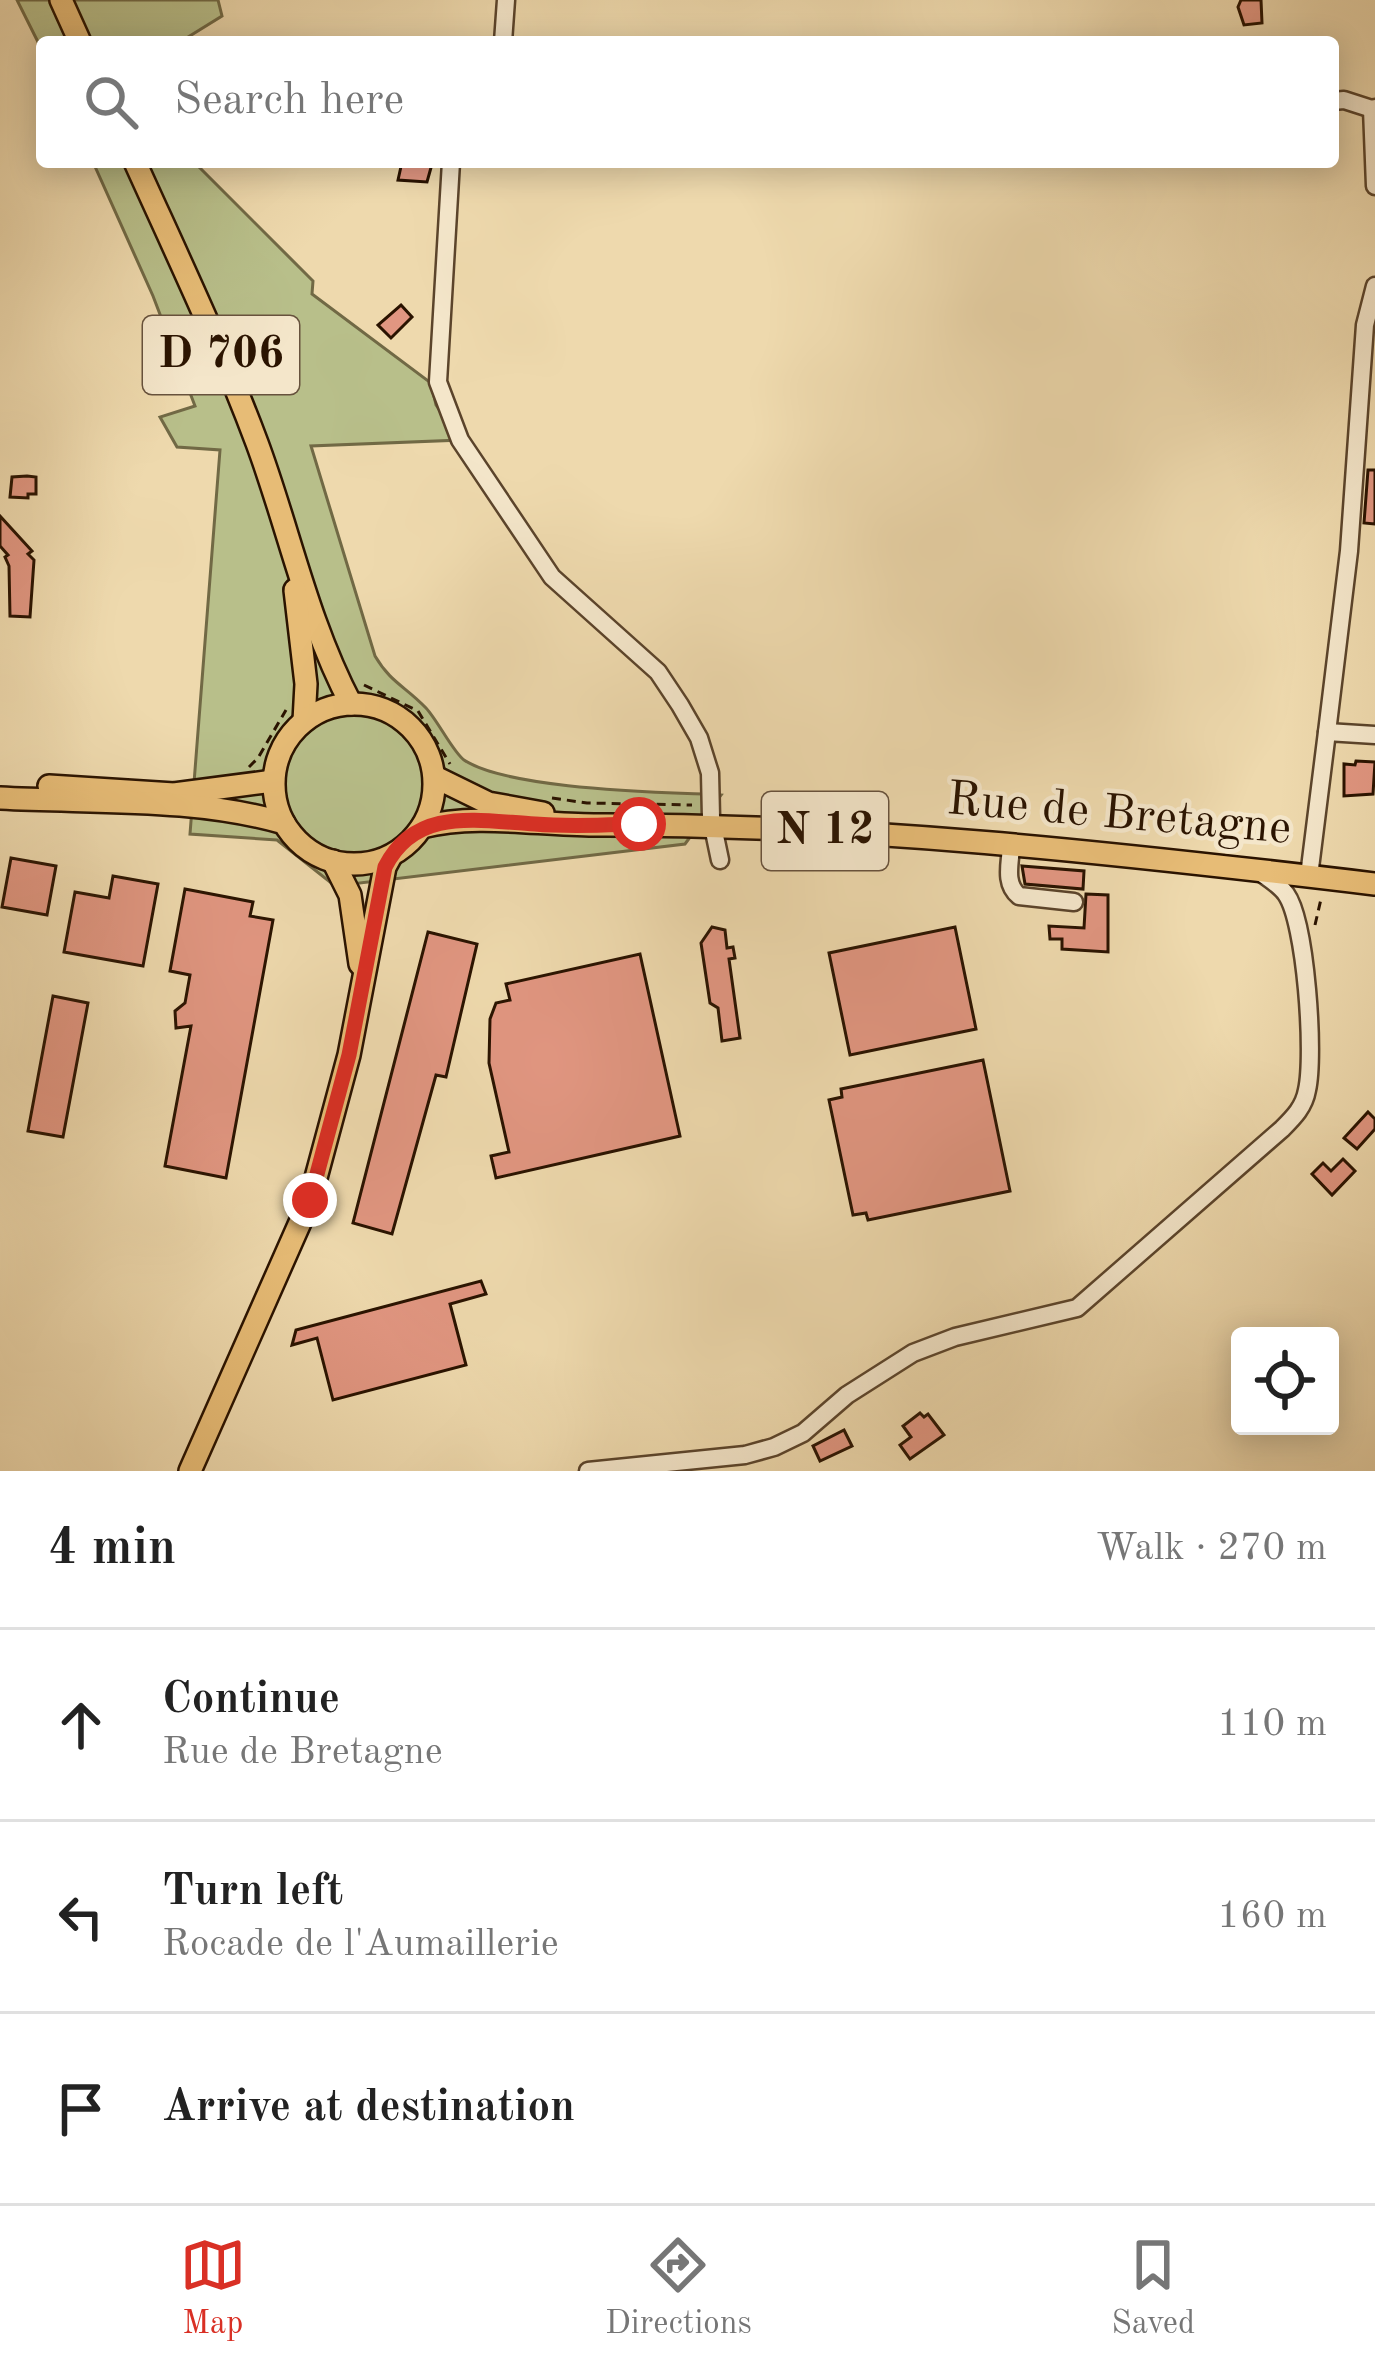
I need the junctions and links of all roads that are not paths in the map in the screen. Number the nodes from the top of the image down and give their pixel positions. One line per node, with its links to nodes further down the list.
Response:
1 (61, 0): 3 (main road)
2 (506, 0): 4 (street)
3 (77, 36)
4 (503, 36)
5 (1339, 100): 6 (street)
6 (1373, 108): 9 (street)
7 (138, 168): 11 (main road, D 706)
8 (451, 168): 22 (street)
9 (1375, 186)
10 (1375, 286): 14 (street)
11 (290, 554): 12 (main road, D 706); 13 (main road, D 706)
12 (351, 704): 13 (main road); 16 (main road)
13 (304, 721): 17 (main road)
14 (1327, 732): 15 (street); 29 (street)
15 (1375, 735)
16 (435, 777): 21 (main road, Rue de Bretagne / N 12); 23 (main road)
17 (274, 781): 18 (main road); 20 (main road)
18 (0, 784)
19 (0, 799): 20 (main road)
20 (284, 823): 27 (main road)
21 (639, 824): 22 (main road, Rue de Bretagne / N 12); 23 (main road, Rue de Bretagne / N 12)
22 (714, 826): 24 (main road, Rue de Bretagne / N 12); 26 (street)
23 (422, 827): 25 (main road)
24 (1011, 847): 28 (main road, Rue de Bretagne / N 12); 31 (street)
25 (391, 856): 27 (main road); 32 (main road)
26 (720, 860)
27 (332, 861): 32 (main road)
28 (1255, 869): 29 (main road, Rue de Bretagne / N 12); 33 (street)
29 (1309, 875): 30 (main road, Rue de Bretagne / N 12)
30 (1375, 884)
31 (1074, 902)
32 (362, 980): 34 (main road)
33 (747, 1463): 35 (street)
34 (190, 1471)
35 (588, 1471)

